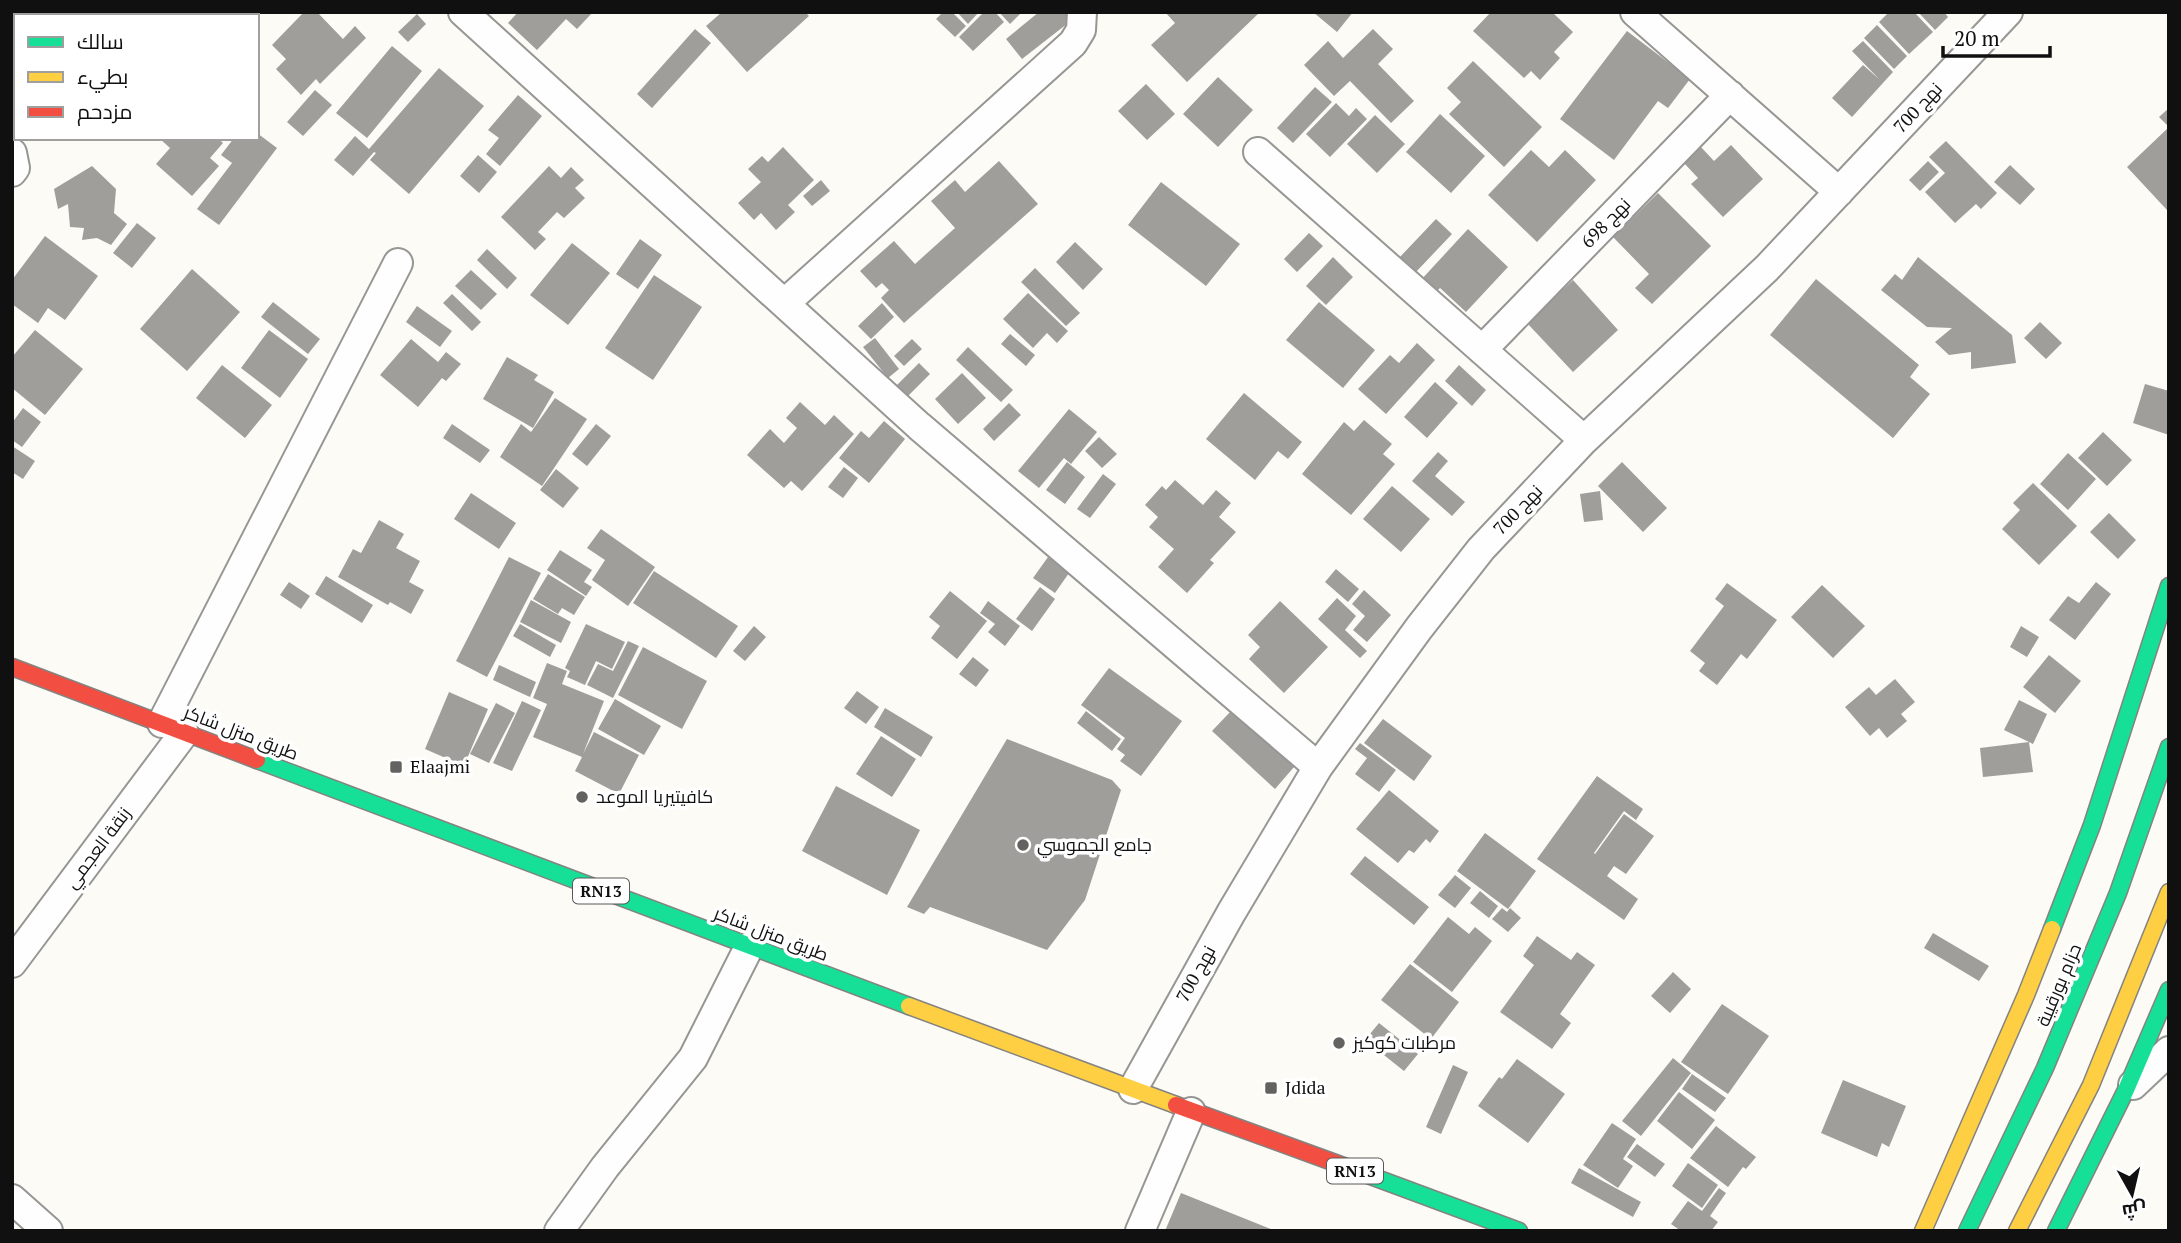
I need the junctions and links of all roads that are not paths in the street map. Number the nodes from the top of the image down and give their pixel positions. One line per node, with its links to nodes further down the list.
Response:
1 (463, 12): 11 (street)
2 (1082, 12): 11 (street)
3 (1635, 12): 5 (street)
4 (2008, 12): 9 (street, نهج 700)
5 (1730, 95): 9 (street); 12 (street, نهج 698)
6 (1258, 152): 12 (street)
7 (12, 153): 8 (street)
8 (12, 172)
9 (1839, 192): 13 (street, نهج 700)
10 (398, 263): 16 (street, زنقة العجمي)
11 (785, 303): 18 (street)
12 (1482, 350): 13 (street)
13 (1584, 440): 18 (street, نهج 700)
14 (2169, 586): 33 (main road)
15 (12, 667): 16 (main road, طريق منزل شاكر / RN13)
16 (173, 728): 20 (main road, طريق منزل شاكر / RN13); 21 (street, زنقة العجمي)
17 (2169, 747): 34 (main road, حزام بورقيبة)
18 (1318, 767): 24 (street, نهج 700)
19 (2169, 892): 35 (main road)
20 (749, 947): 24 (main road, طريق منزل شاكر / RN13); 30 (street)
21 (12, 963)
22 (2169, 990): 25 (main road)
23 (2169, 1051): 25 (street)
24 (1133, 1089): 26 (main road, طريق منزل شاكر / RN13)
25 (2125, 1092): 36 (main road)
26 (1191, 1112): 28 (main road, طريق منزل شاكر / RN13); 31 (street)
27 (12, 1199): 29 (street)
28 (1452, 1219): 32 (main road, طريق منزل شاكر / RN13)
29 (48, 1231)
30 (559, 1231)
31 (1140, 1231)
32 (1519, 1231)
33 (1923, 1231)
34 (1967, 1231)
35 (2017, 1231)
36 (2056, 1231)

